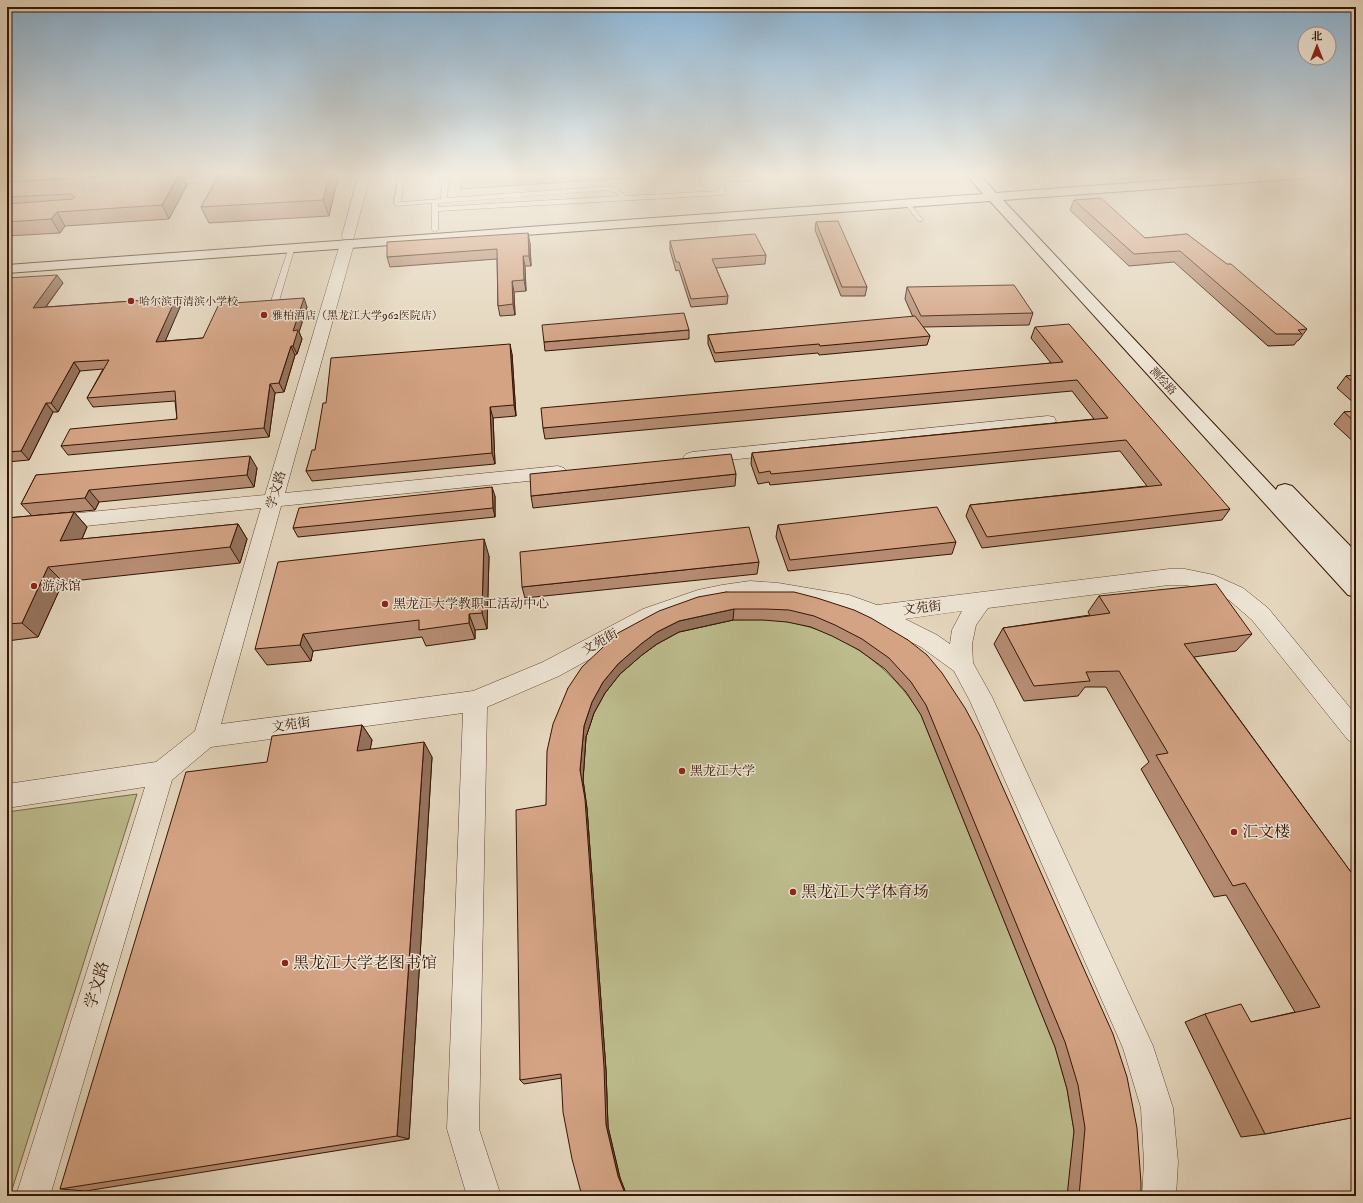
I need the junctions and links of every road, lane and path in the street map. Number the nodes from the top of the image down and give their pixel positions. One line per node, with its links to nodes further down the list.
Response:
1 (351, 229): 7 (street, 学文路)
2 (448, 229): 6 (main road)
3 (512, 229): 7 (main road)
4 (1029, 229): 18 (main road, 测绘路)
5 (1031, 229): 17 (main road, 测绘路)
6 (435, 230): 7 (main road)
7 (348, 240): 8 (main road); 9 (main road); 15 (street, 学文路)
8 (292, 247): 10 (main road); 11 (lane)
9 (7, 260)
10 (7, 269)
11 (275, 301)
12 (1048, 421): 13 (street)
13 (675, 460)
14 (571, 471): 15 (street)
15 (272, 501): 16 (street); 24 (street, 学文路)
16 (7, 527)
17 (1356, 565)
18 (1356, 589)
19 (982, 601): 20 (street, 文苑街); 21 (street); 23 (street, 文苑街)
20 (876, 614): 21 (street); 22 (street, 文苑街)
21 (962, 664): 29 (street)
22 (476, 701): 24 (street, 文苑街); 28 (street)
23 (1356, 733)
24 (205, 737): 25 (street)
25 (162, 773): 26 (street); 27 (street, 学文路)
26 (7, 796)
27 (33, 1196)
28 (484, 1196)
29 (1159, 1196)

